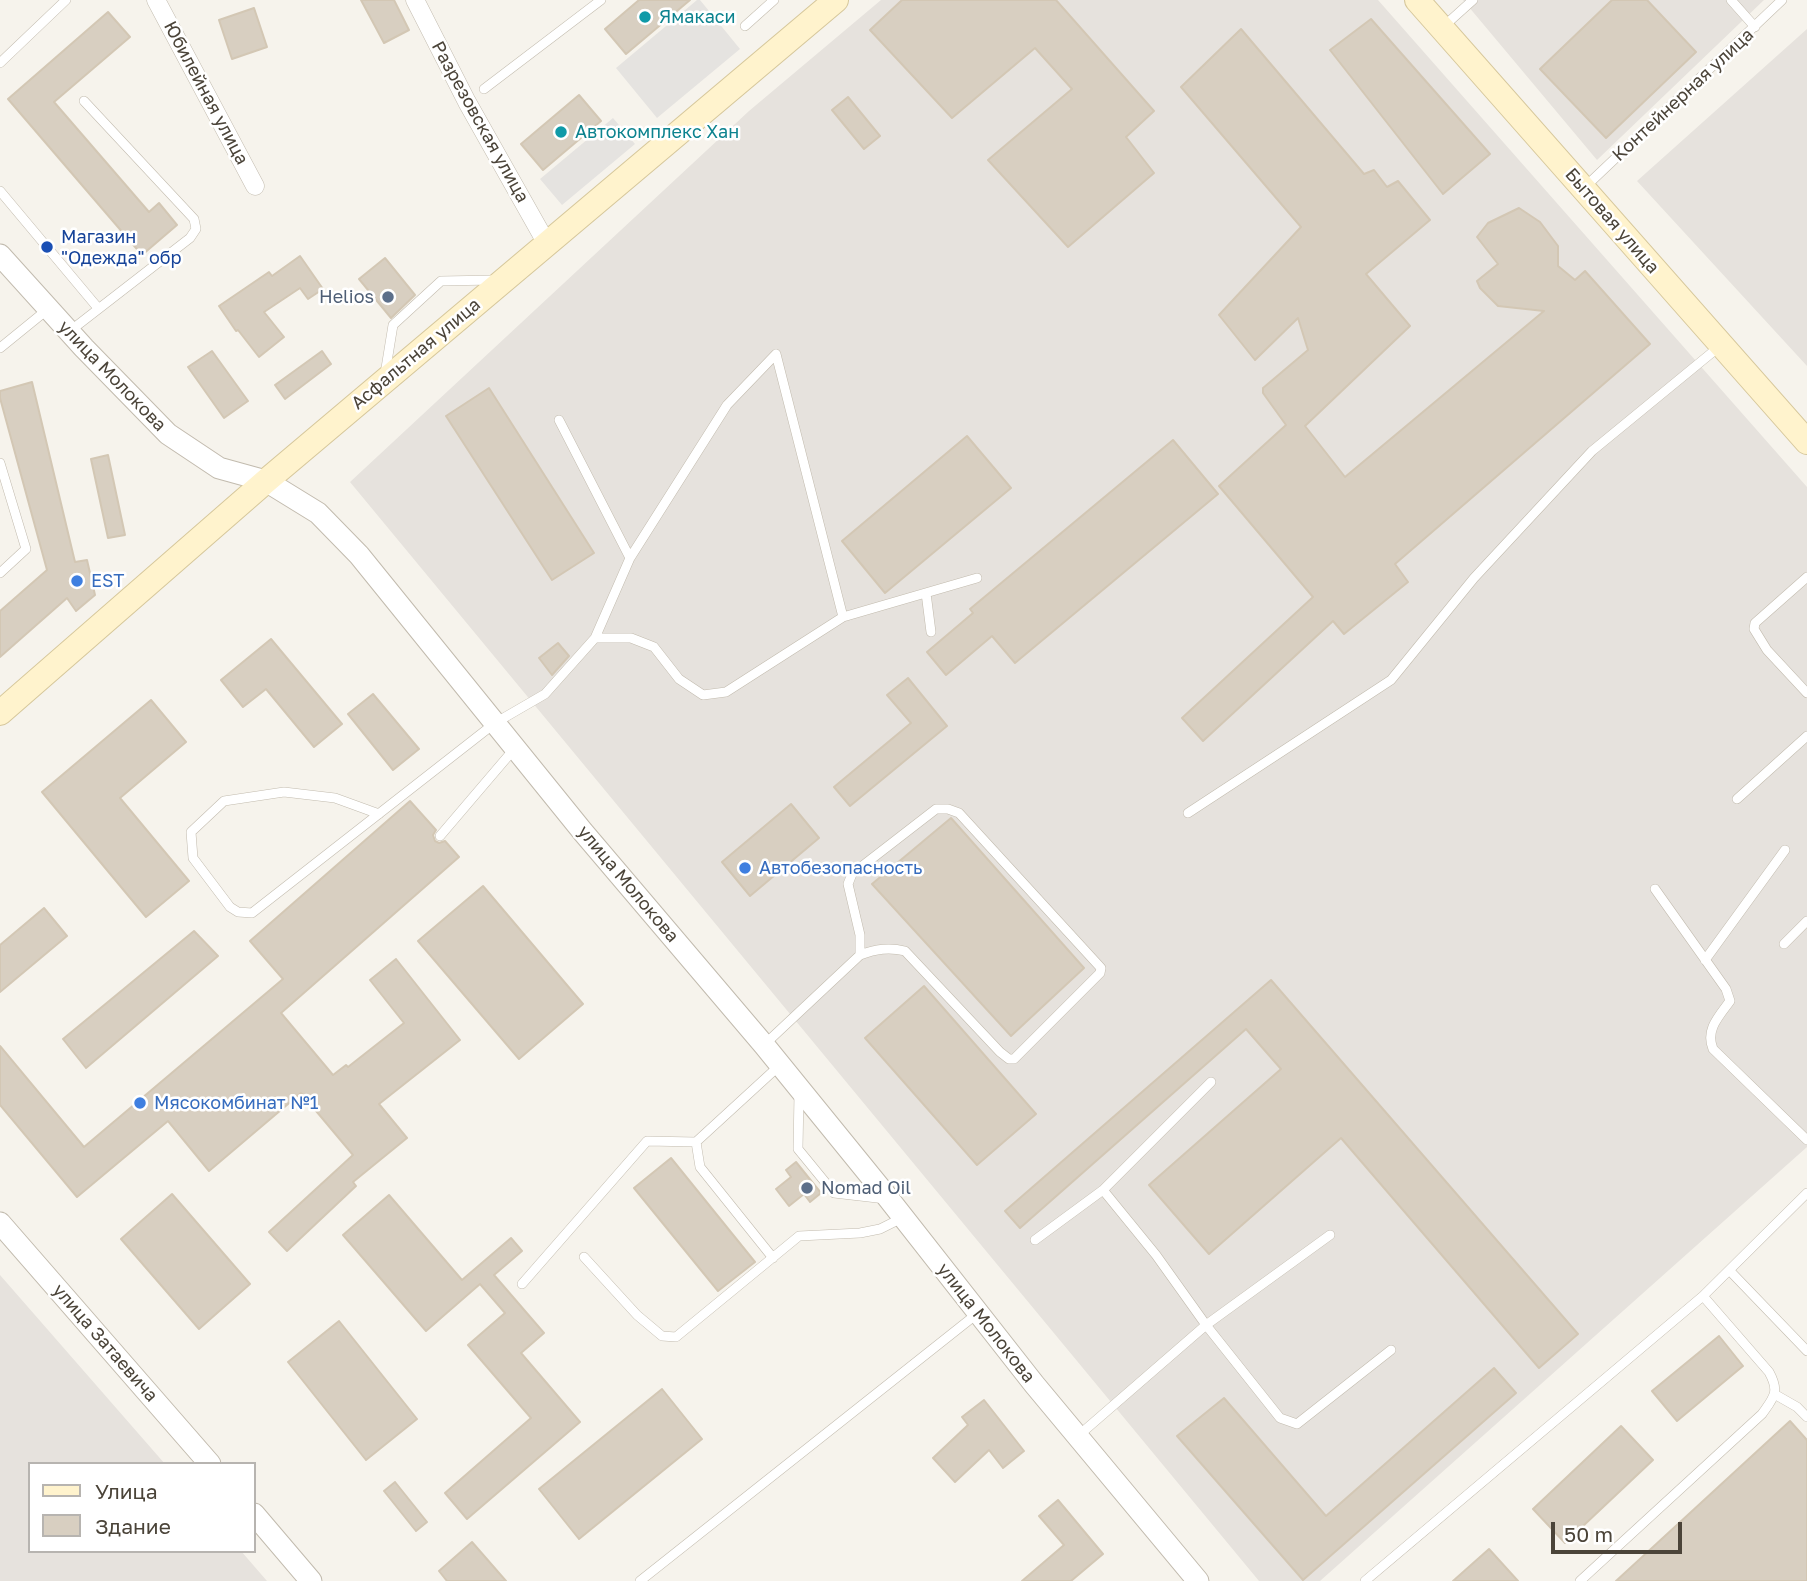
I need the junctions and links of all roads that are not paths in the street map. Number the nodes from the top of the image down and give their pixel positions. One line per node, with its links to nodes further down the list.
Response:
1 (156, 0): 17 (street, Юбилейная улица)
2 (415, 0): 20 (street, Разрезовская улица)
3 (601, 0): 15 (lane)
4 (774, 0): 11 (lane)
5 (836, 0): 20 (main road, Асфальтная улица)
6 (1417, 0): 13 (main road, Бытовая улица)
7 (1473, 0): 13 (lane)
8 (1731, 0): 12 (lane)
9 (1783, 0): 12 (lane, Контейнерная улица)
10 (61, 2): 14 (lane)
11 (745, 26)
12 (1755, 27): 18 (lane, Контейнерная улица)
13 (1441, 28): 18 (main road, Бытовая улица)
14 (0, 63)
15 (484, 89)
16 (84, 101): 23 (lane)
17 (255, 186)
18 (1583, 189): 26 (main road, Бытовая улица)
19 (0, 191): 23 (lane)
20 (547, 244): 22 (main road, Асфальтная улица)
21 (0, 255): 24 (street, улица Молокова)
22 (503, 281): 28 (main road, Асфальтная улица); 28 (lane)
23 (98, 308): 25 (lane)
24 (48, 309): 25 (street, улица Молокова); 27 (lane)
25 (69, 332): 32 (street, улица Молокова)
26 (1721, 345): 30 (main road, Бытовая улица); 47 (lane)
27 (0, 348)
28 (384, 382): 32 (main road, Асфальтная улица)
29 (559, 420): 33 (lane)
30 (1807, 442)
31 (0, 463): 34 (lane)
32 (266, 481): 42 (main road, Асфальтная улица); 43 (street, улица Молокова)
33 (630, 558): 38 (lane); 40 (lane)
34 (0, 573)
35 (1807, 577): 41 (lane)
36 (977, 578): 37 (lane)
37 (926, 593): 38 (lane); 39 (lane)
38 (843, 617): 40 (lane)
39 (931, 632)
40 (595, 638): 43 (lane)
41 (1807, 693)
42 (0, 713)
43 (495, 723): 45 (street, улица Молокова); 48 (lane)
44 (1807, 736): 46 (lane)
45 (514, 748): 49 (lane); 56 (street, улица Молокова)
46 (1737, 799)
47 (1188, 813)
48 (379, 814): 48 (lane)
49 (440, 836)
50 (1785, 850): 55 (lane)
51 (1655, 888): 55 (lane)
52 (1807, 921): 53 (lane)
53 (1784, 944)
54 (860, 955): 54 (lane); 56 (lane)
55 (1705, 960): 61 (lane)
56 (764, 1045): 57 (street, улица Молокова)
57 (780, 1065): 59 (street, улица Молокова); 63 (lane)
58 (1211, 1082): 64 (lane)
59 (800, 1089): 66 (street, улица Молокова); 66 (lane)
60 (1807, 1124): 61 (lane)
61 (1798, 1131): 62 (lane)
62 (1807, 1140)
63 (696, 1142): 72 (lane); 74 (lane)
64 (1104, 1189): 70 (lane); 77 (lane)
65 (1807, 1193): 73 (lane)
66 (890, 1199): 67 (street, улица Молокова)
67 (903, 1217): 72 (lane); 76 (street, улица Молокова)
68 (0, 1223): 83 (street, улица Затаевича)
69 (1330, 1235): 77 (lane)
70 (1035, 1240)
71 (583, 1257): 72 (lane)
72 (773, 1258)
73 (1730, 1271): 75 (lane); 79 (lane)
74 (522, 1284)
75 (1703, 1296): 80 (lane); 88 (lane)
76 (978, 1313): 82 (street, улица Молокова); 86 (lane)
77 (1206, 1325): 78 (lane); 82 (lane)
78 (1391, 1350)
79 (1807, 1351)
80 (1776, 1395): 81 (lane); 89 (lane)
81 (1807, 1417)
82 (1078, 1436): 87 (street, улица Молокова)
83 (208, 1462)
84 (256, 1516): 85 (street)
85 (307, 1577)
86 (640, 1581)
87 (1198, 1581)
88 (1365, 1581)
89 (1580, 1581)

